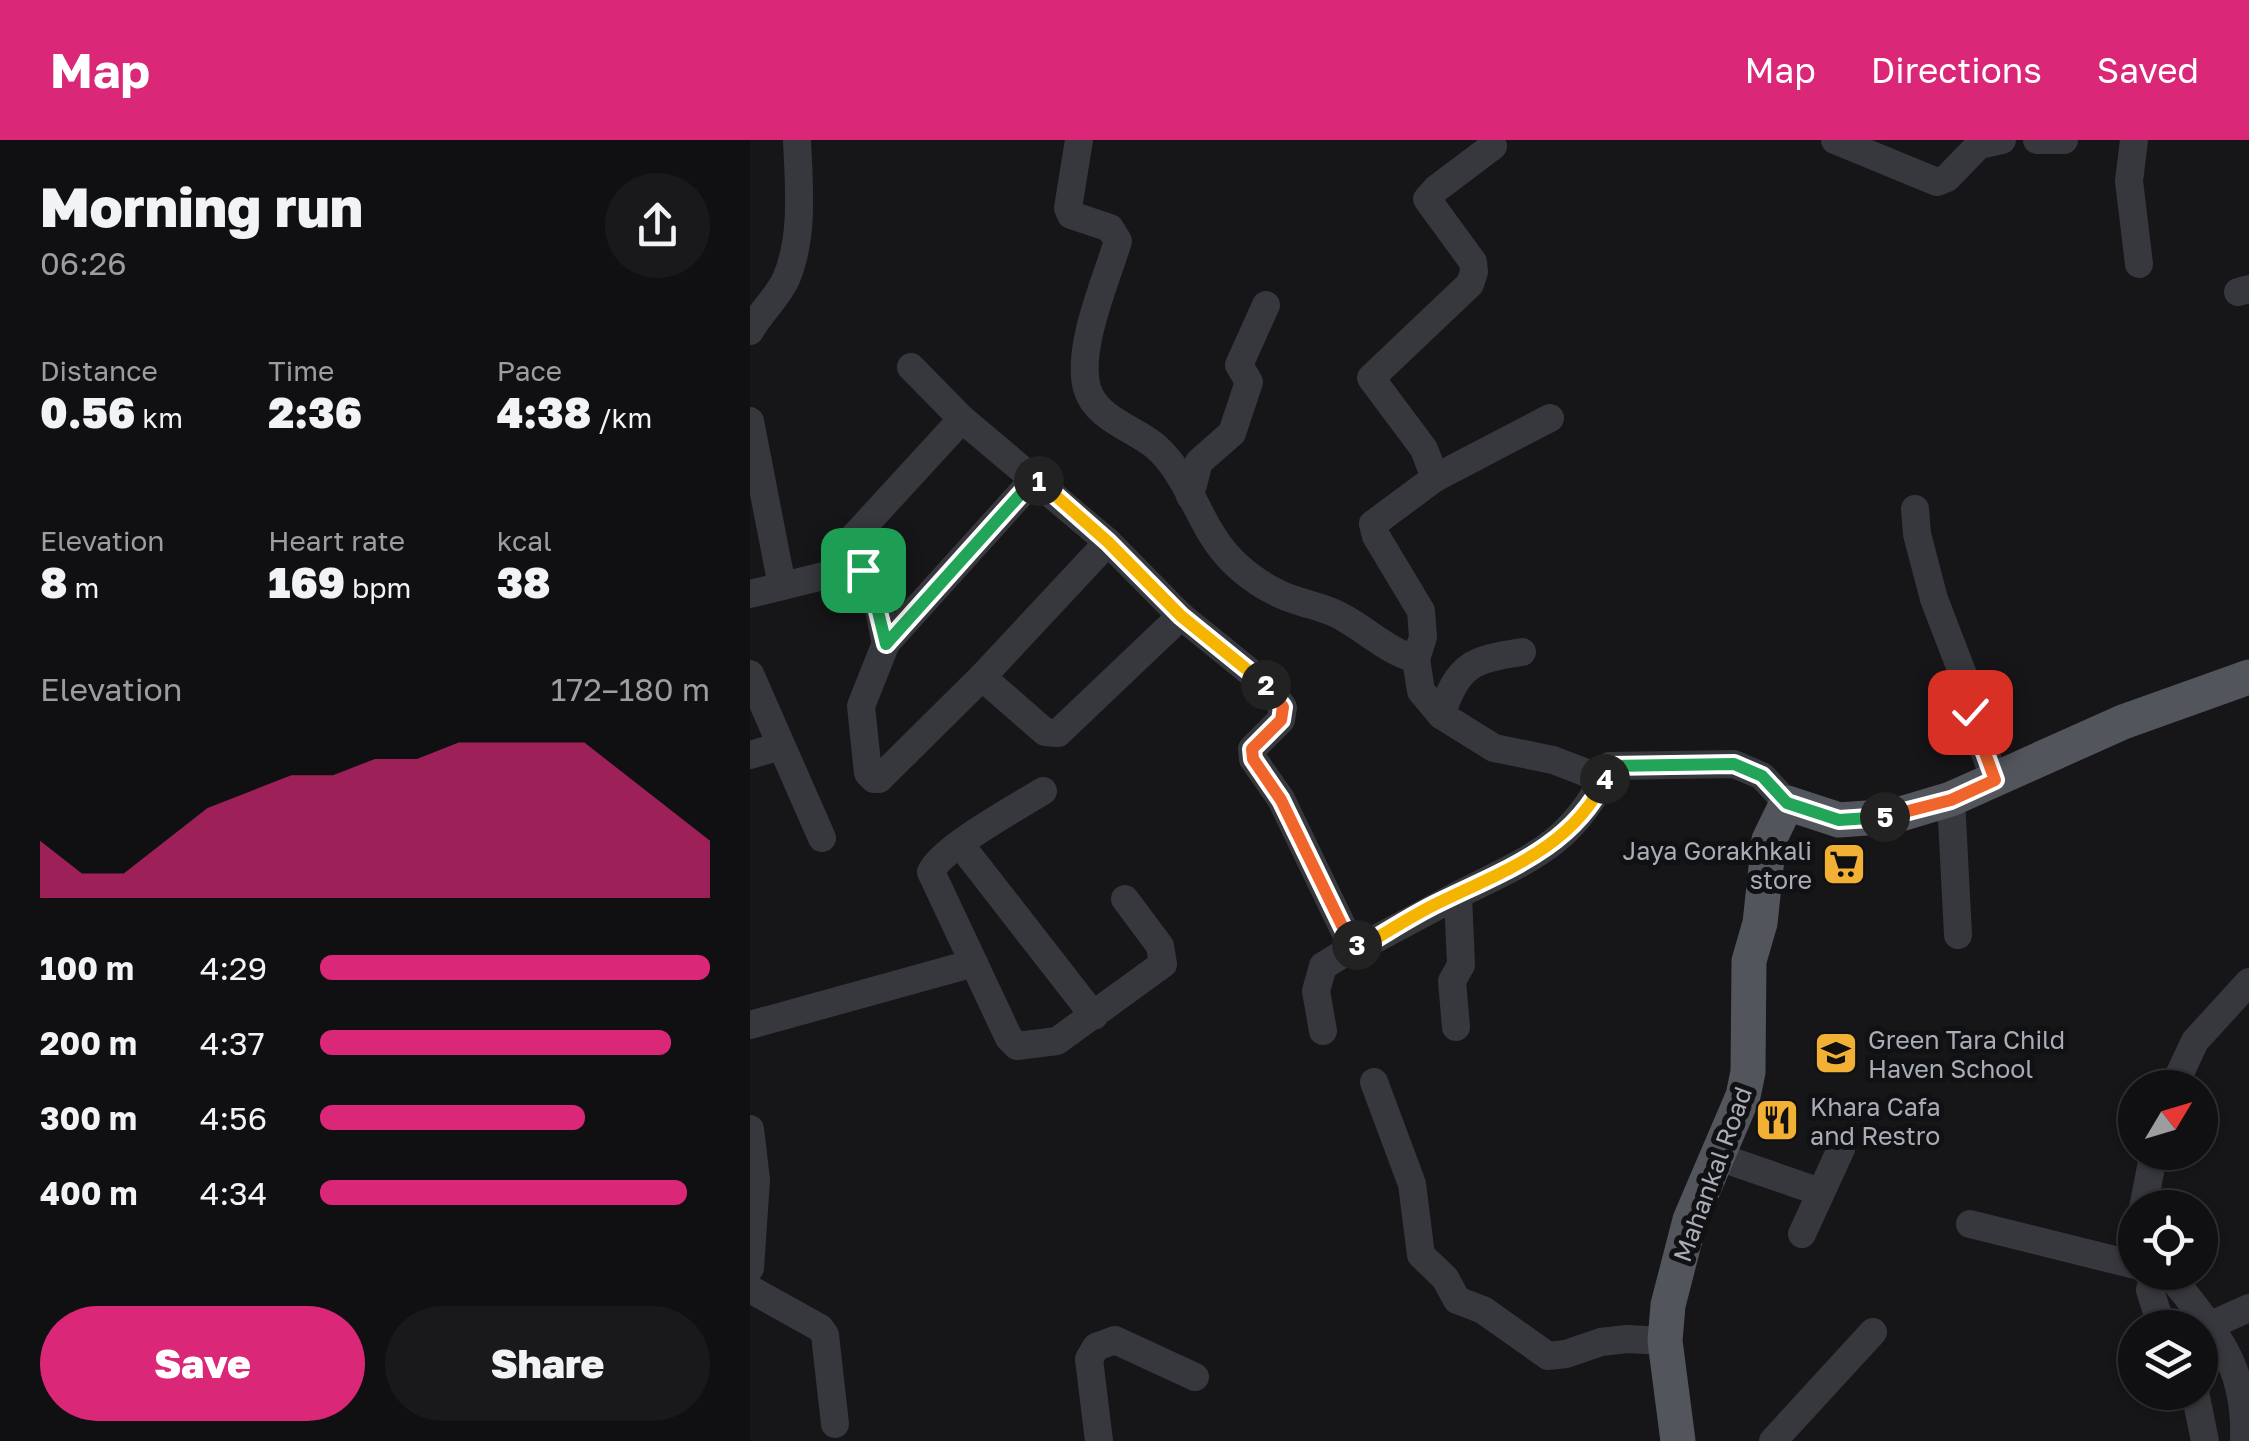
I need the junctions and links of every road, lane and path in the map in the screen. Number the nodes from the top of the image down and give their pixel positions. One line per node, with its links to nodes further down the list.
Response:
1 (797, 140): 11 (street)
2 (1079, 140): 18 (street)
3 (1835, 140): 4 (street)
4 (2002, 140)
5 (2037, 140): 6 (street)
6 (2064, 140)
7 (2130, 141): 9 (street)
8 (1493, 146): 17 (street)
9 (2139, 264)
10 (1266, 305): 18 (street)
11 (750, 331)
12 (911, 367): 14 (street)
13 (1550, 418): 17 (street)
14 (962, 419): 16 (street); 21 (street)
15 (750, 421): 22 (street)
16 (1035, 478): 20 (street); 25 (street)
17 (1435, 478): 27 (street)
18 (1190, 496): 27 (street)
19 (1915, 509): 35 (street)
20 (1108, 542): 24 (street); 29 (street)
21 (837, 572): 22 (street); 25 (street)
22 (782, 586): 23 (street)
23 (750, 594)
24 (1181, 616): 29 (street); 44 (street)
25 (886, 644): 29 (street)
26 (1522, 652): 31 (street)
27 (1416, 659): 31 (street)
28 (750, 674): 32 (street)
29 (982, 677)
30 (2249, 677): 35 (main road)
31 (1441, 715): 34 (street)
32 (781, 746): 33 (street); 39 (street)
33 (750, 755)
34 (1610, 766): 38 (street); 41 (street)
35 (1995, 780): 37 (main road)
36 (1044, 791): 40 (street)
37 (1951, 800): 38 (main road); 43 (street)
38 (1787, 803): 55 (main road, Mahankal Road)
39 (822, 838)
40 (960, 844): 45 (street); 47 (street)
41 (1458, 895): 44 (street); 49 (street)
42 (1125, 899): 47 (street)
43 (1958, 935)
44 (1357, 945): 50 (street)
45 (974, 963): 47 (street); 48 (street)
46 (2249, 982): 51 (street)
47 (1094, 1016)
48 (750, 1025)
49 (1456, 1027)
50 (1323, 1031)
51 (2181, 1070)
52 (1374, 1082): 68 (street)
53 (750, 1129): 60 (street)
54 (1841, 1149): 56 (street)
55 (1716, 1156): 56 (street); 68 (main road, Mahankal Road)
56 (1820, 1192): 58 (street)
57 (1970, 1224): 59 (street)
58 (1802, 1234)
59 (2118, 1261)
60 (750, 1268)
61 (750, 1289): 71 (street)
62 (2183, 1290): 64 (street)
63 (2249, 1308): 65 (street)
64 (2199, 1310)
65 (2218, 1322)
66 (1873, 1332): 72 (street)
67 (2218, 1338): 73 (street)
68 (1665, 1342): 75 (main road, Mahankal Road)
69 (1195, 1378): 74 (street)
70 (2198, 1410): 76 (street)
71 (835, 1424)
72 (1780, 1439)
73 (2245, 1440)
74 (1099, 1441)
75 (1678, 1441)
76 (2204, 1441)

